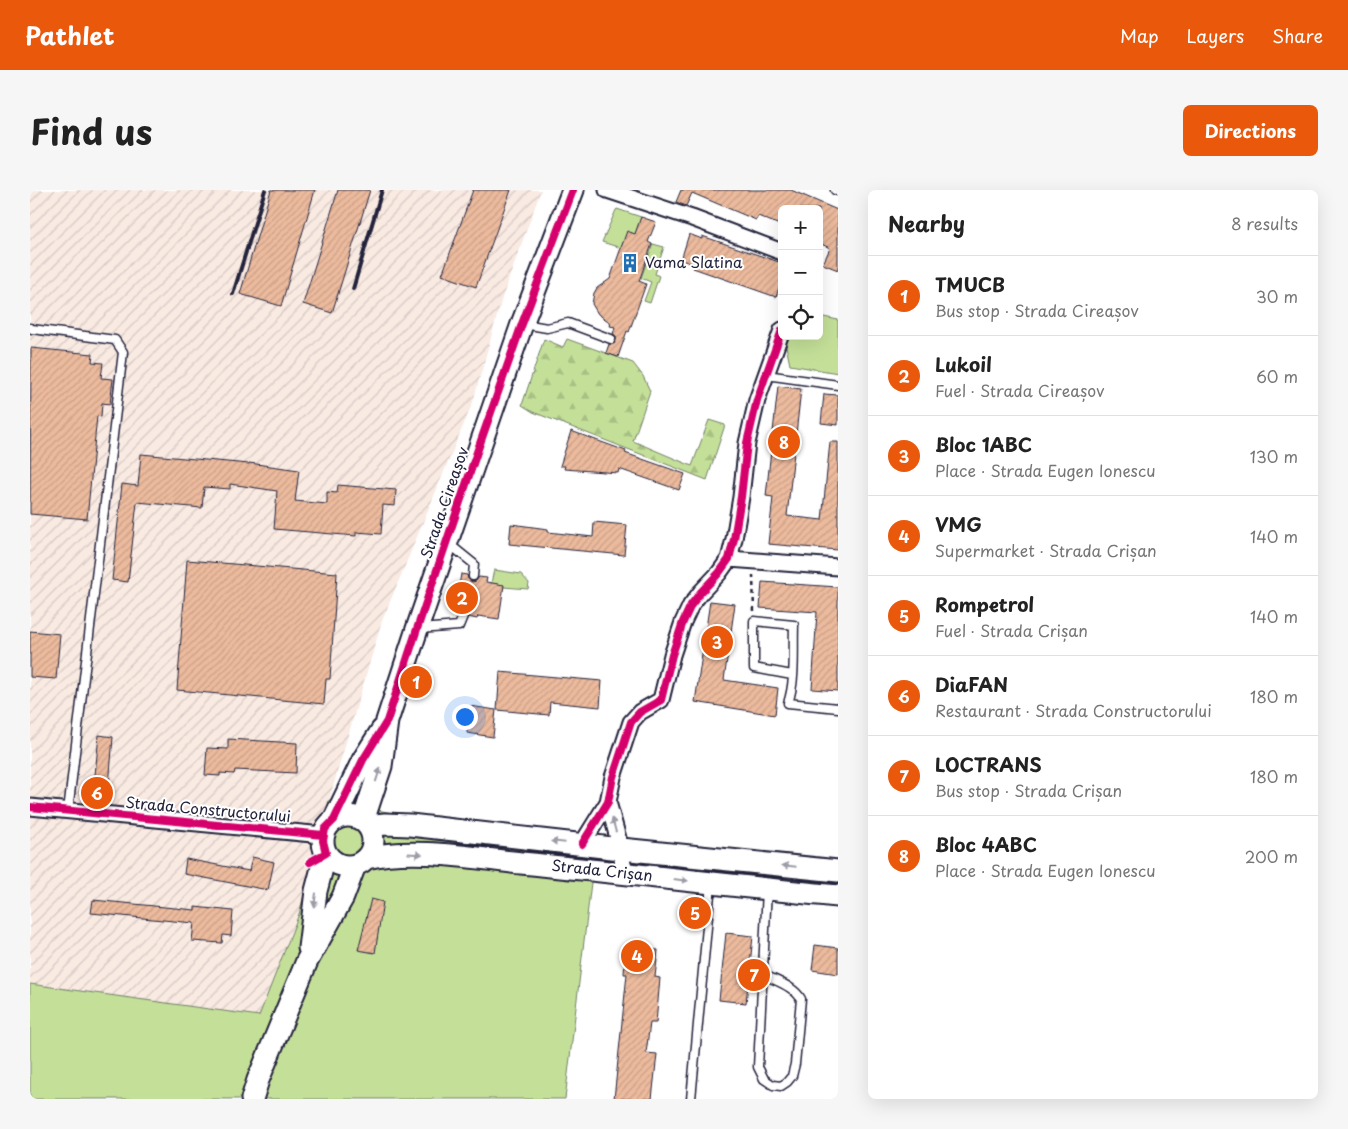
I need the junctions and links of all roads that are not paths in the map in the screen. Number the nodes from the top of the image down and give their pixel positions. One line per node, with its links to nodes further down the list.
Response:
1 (573, 190): 4 (main road, Strada Cireașov)
2 (606, 190): 3 (street)
3 (778, 250)
4 (522, 324): 6 (lane); 10 (main road, Strada Cireașov)
5 (30, 328): 21 (lane)
6 (611, 339)
7 (778, 340): 8 (street)
8 (766, 375): 9 (lane); 11 (street)
9 (838, 385)
10 (447, 542): 13 (lane); 15 (main road, Strada Cireașov)
11 (729, 559): 12 (street); 19 (street)
12 (838, 567)
13 (473, 576)
14 (463, 616): 15 (lane)
15 (416, 629): 18 (main road, Strada Cireașov)
16 (792, 675): 16 (lane); 17 (lane)
17 (838, 708)
18 (387, 721): 22 (main road, Strada Cireașov, one-way to 18); 23 (main road, Strada Cireașov)
19 (608, 802): 24 (street); 25 (street, one-way to 19)
20 (30, 807): 21 (street, Strada Constructorului)
21 (68, 811): 23 (street, Strada Constructorului)
22 (366, 824): 23 (main road); 24 (main road, Strada Crișan, one-way to 22); 26 (main road)
23 (328, 836): 26 (main road); 32 (main road, Strada Cireașov, one-way to 32)
24 (582, 844): 25 (main road, Strada Crișan)
25 (621, 849): 27 (main road, Strada Crișan, one-way to 25); 28 (street)
26 (361, 861): 28 (main road, Strada Crișan, one-way to 28); 32 (main road, Strada Cireașov)
27 (838, 871)
28 (624, 873): 29 (main road, Strada Crișan, one-way to 29)
29 (711, 883): 30 (main road, Strada Crișan); 35 (lane)
30 (767, 890): 31 (main road, Strada Crișan); 33 (lane)
31 (838, 896)
32 (307, 961): 34 (main road, Strada Cireașov)
33 (763, 974): 33 (lane)
34 (252, 1099)
35 (691, 1099)

